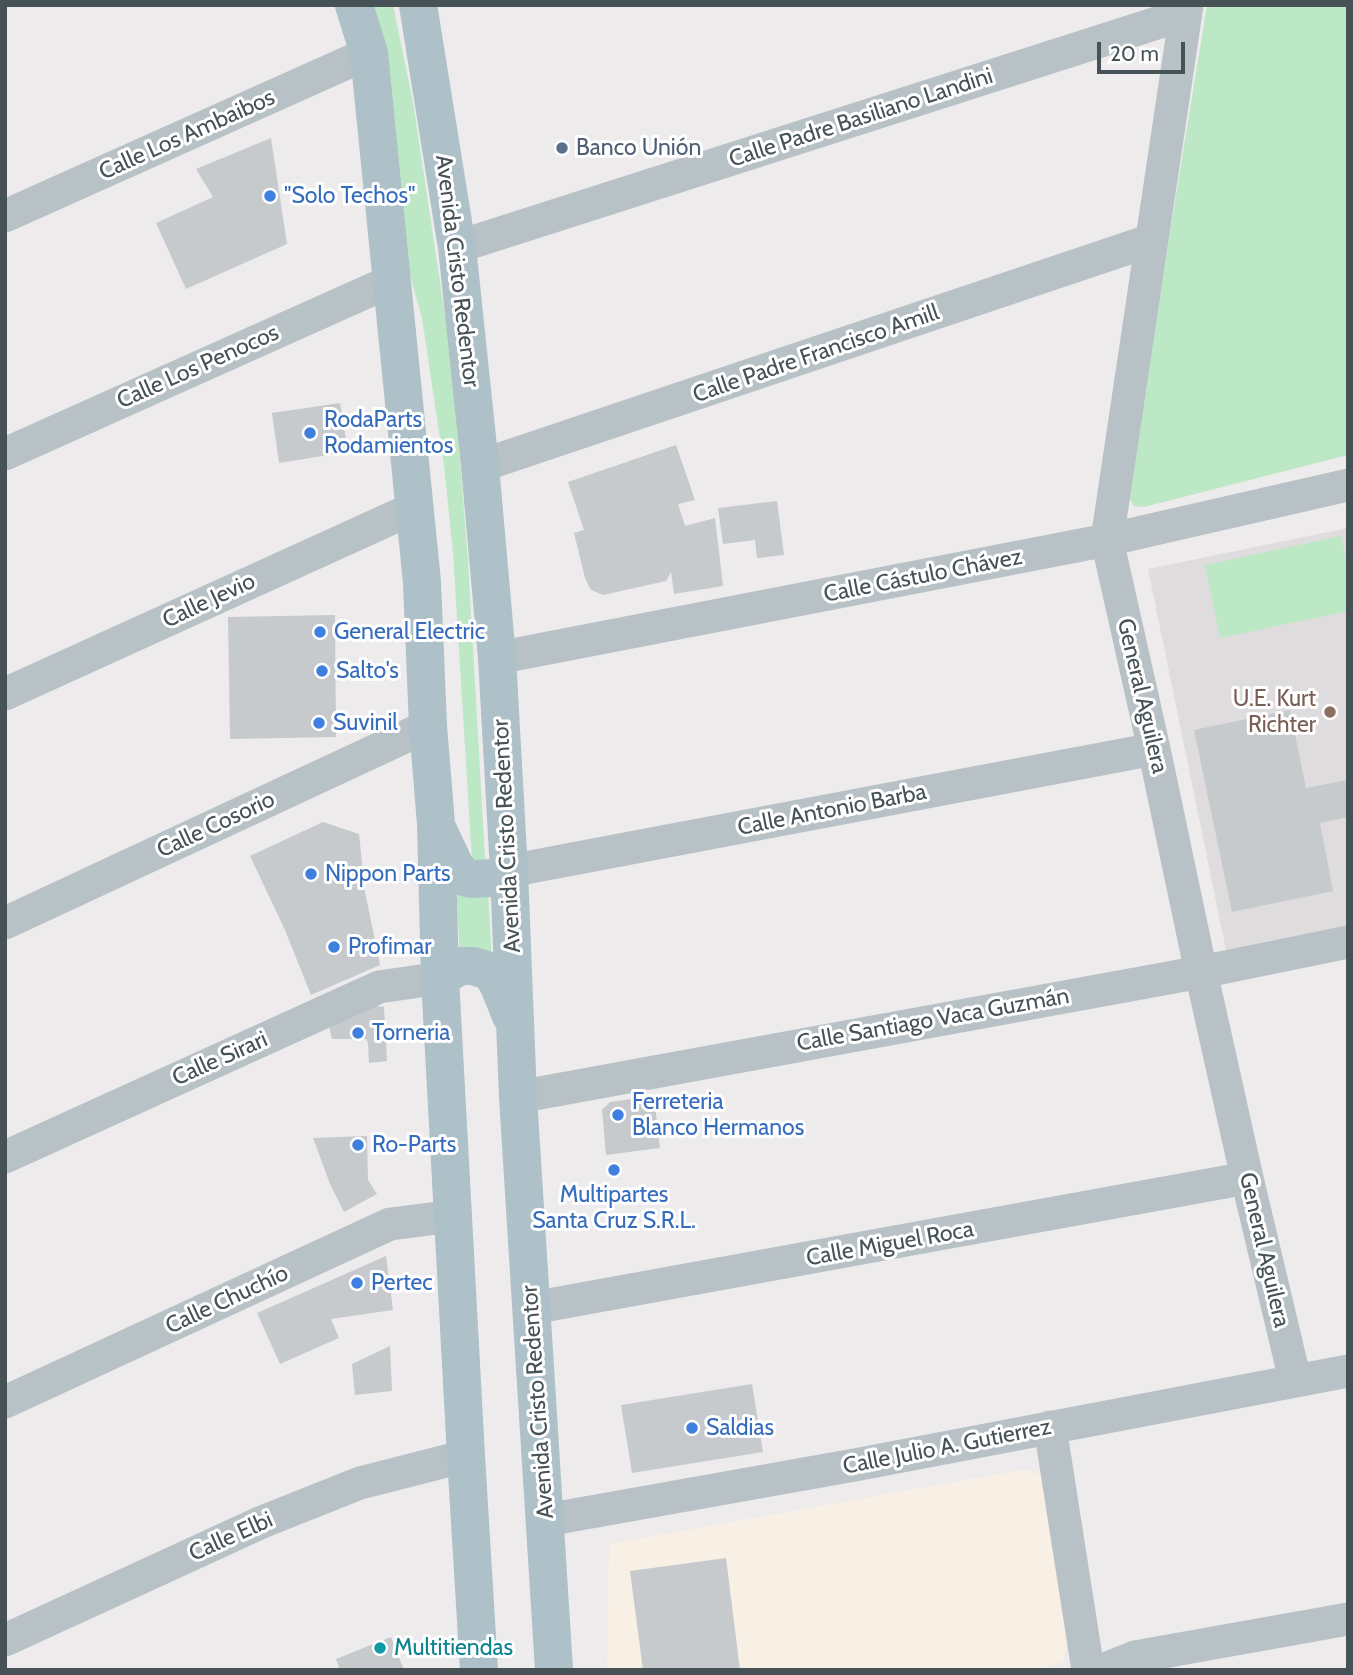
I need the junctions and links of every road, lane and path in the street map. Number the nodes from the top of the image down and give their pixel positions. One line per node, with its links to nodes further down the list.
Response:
1 (354, 5): 4 (main road)
2 (427, 8): 7 (main road, Avenida Cristo Redentor)
3 (1186, 10): 6 (street, General Aguilera); 7 (street, Calle Padre Basiliano Landini)
4 (369, 53): 5 (street, Calle Los Ambaibos); 8 (main road)
5 (5, 216)
6 (1152, 240): 10 (street, Calle Padre Francisco Amill); 13 (street, General Aguilera)
7 (457, 247): 10 (main road, Avenida Cristo Redentor)
8 (391, 281): 9 (street, Calle Los Penocos); 12 (main road)
9 (5, 454)
10 (481, 466): 14 (main road, Avenida Cristo Redentor)
11 (1348, 485): 13 (street, Calle Cástulo Chávez)
12 (414, 508): 15 (street, Calle Jevio); 16 (main road)
13 (1107, 540): 14 (street, Calle Cástulo Chávez); 17 (street, General Aguilera)
14 (497, 658): 19 (main road, Avenida Cristo Redentor)
15 (5, 695)
16 (428, 726): 18 (main road); 20 (street, Calle Cosorio)
17 (1154, 749): 19 (street, Calle Antonio Barba); 22 (street, General Aguilera)
18 (436, 824): 19 (main road); 23 (main road)
19 (509, 871): 24 (main road, Avenida Cristo Redentor)
20 (5, 923)
21 (1348, 942): 22 (street, Calle Santiago Vaca Guzmán)
22 (1200, 972): 25 (street, Calle Santiago Vaca Guzmán); 27 (street, General Aguilera)
23 (440, 978): 24 (main road); 26 (street, Calle Sirari); 28 (main road)
24 (517, 1045): 25 (main road, Avenida Cristo Redentor)
25 (518, 1097): 29 (main road, Avenida Cristo Redentor)
26 (5, 1157)
27 (1247, 1178): 29 (street, Calle Miguel Roca); 31 (street, General Aguilera)
28 (453, 1216): 32 (street, Calle Chuchío); 34 (main road)
29 (532, 1308): 35 (main road, Avenida Cristo Redentor)
30 (1348, 1371): 31 (street, Calle Julio A. Gutierrez)
31 (1295, 1380): 33 (street, Calle Julio A. Gutierrez)
32 (5, 1402)
33 (1051, 1427): 35 (street, Calle Julio A. Gutierrez); 40 (street)
34 (466, 1456): 37 (street, Calle Elbi); 38 (main road)
35 (546, 1520): 39 (main road, Avenida Cristo Redentor)
36 (1348, 1619): 41 (street)
37 (5, 1640)
38 (479, 1670)
39 (554, 1670)
40 (1088, 1670)
41 (1102, 1670)

